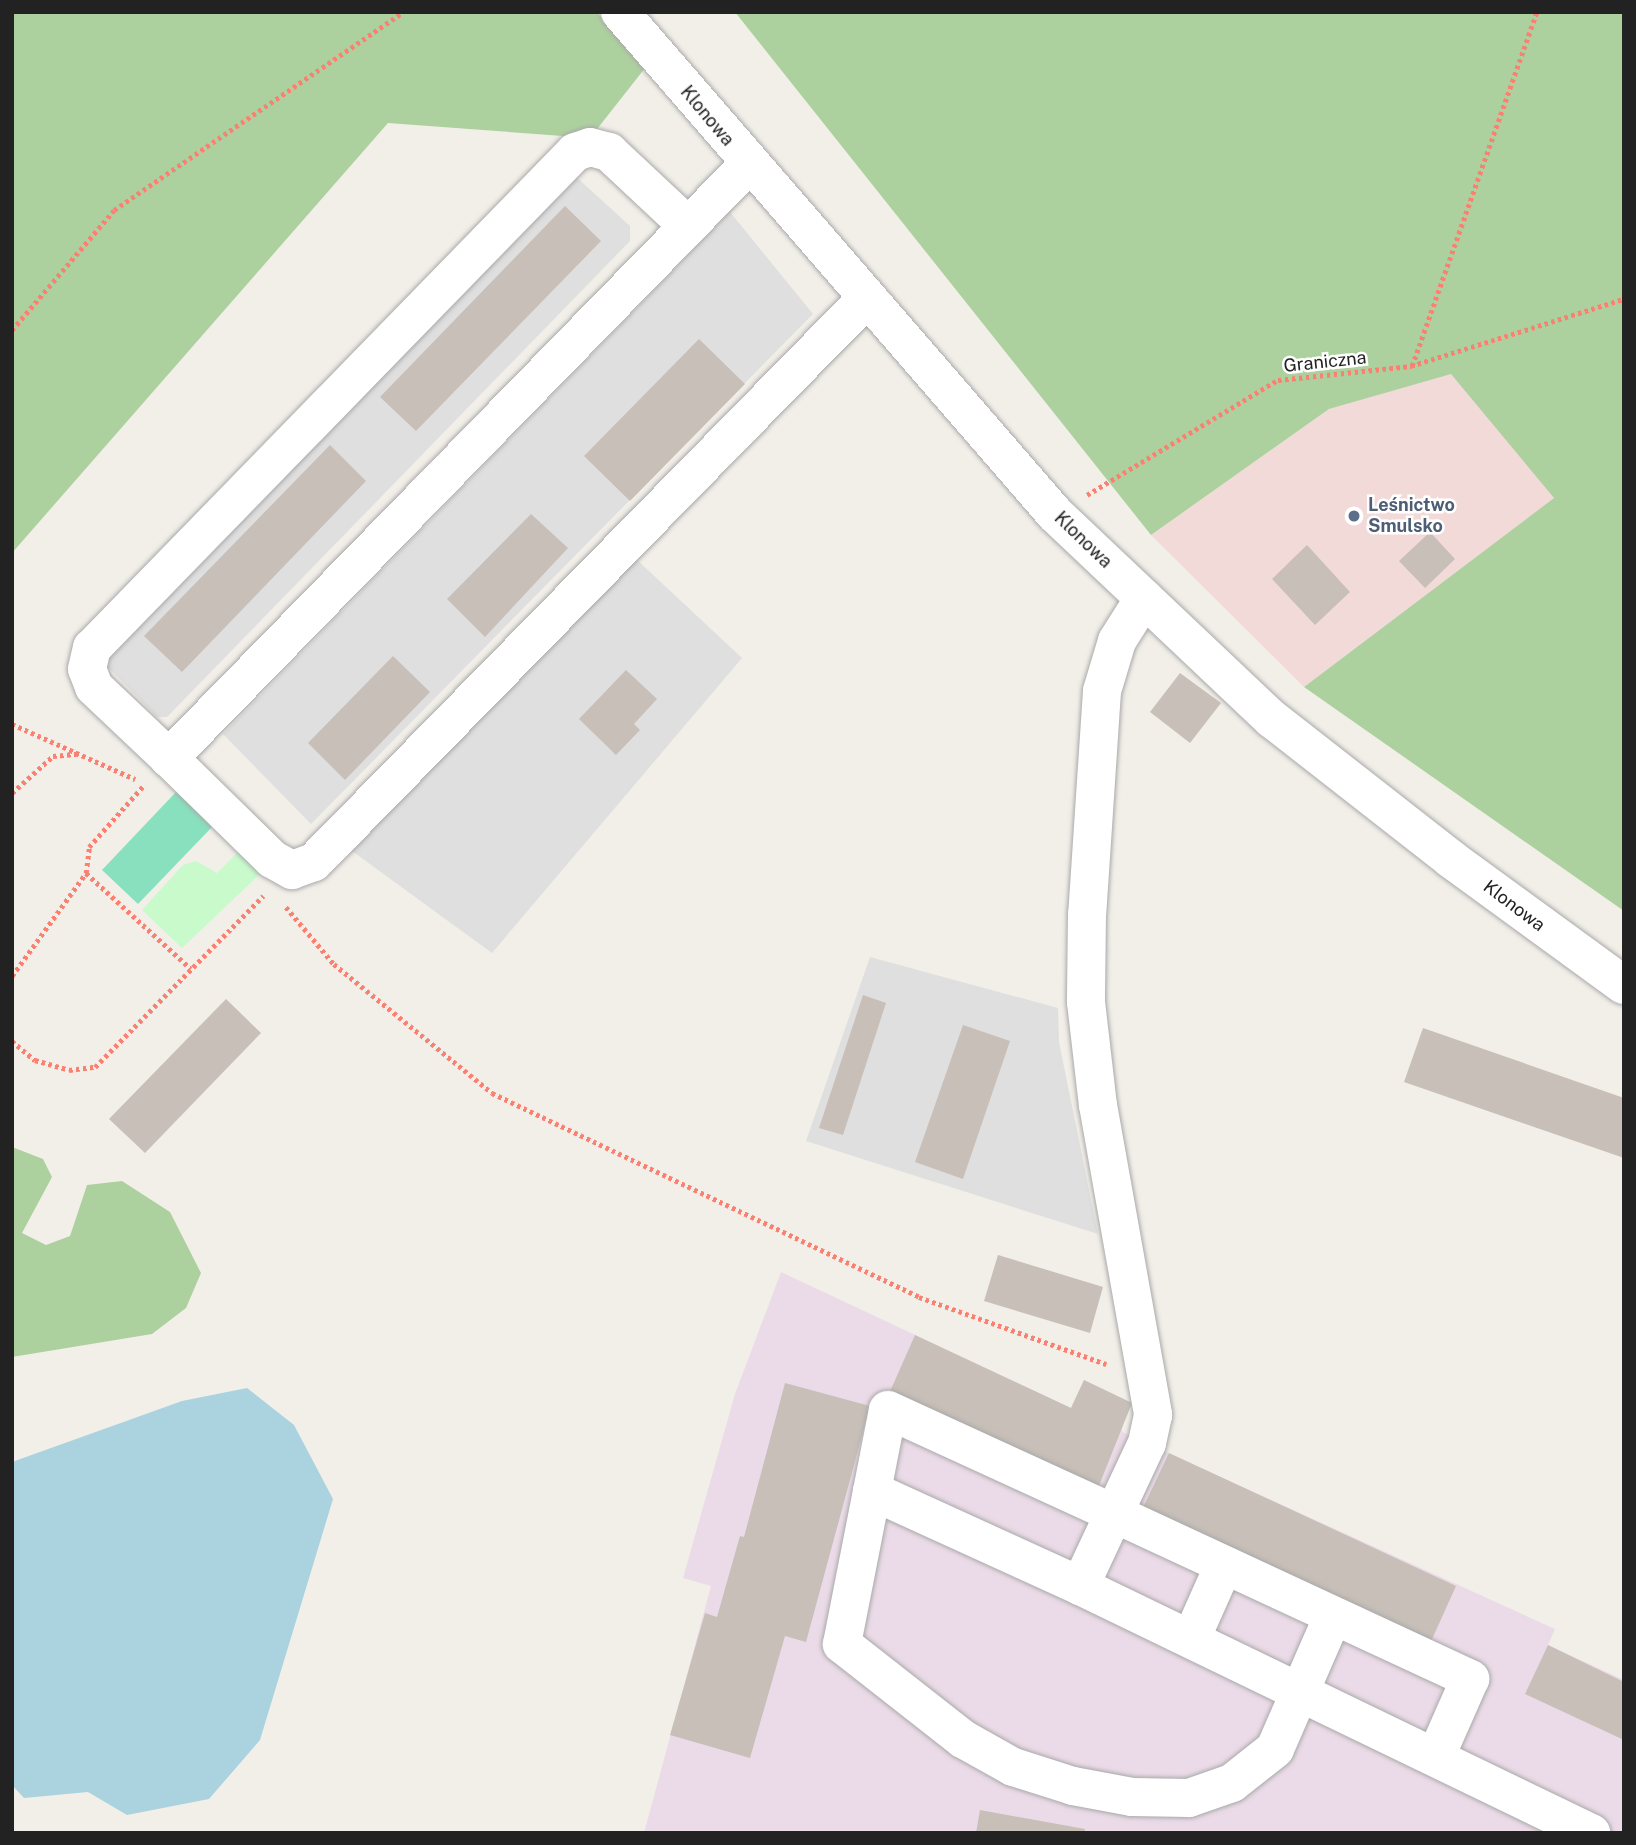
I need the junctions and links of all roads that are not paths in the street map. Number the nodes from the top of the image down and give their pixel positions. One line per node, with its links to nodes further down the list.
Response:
1 (620, 12): 2 (street, Klonowa)
2 (748, 165): 3 (street); 4 (street, Klonowa)
3 (688, 226): 6 (street); 6 (street)
4 (866, 299): 5 (street, Klonowa); 6 (street)
5 (1144, 598): 7 (street, Klonowa); 9 (street)
6 (157, 771)
7 (1624, 985)
8 (872, 1491): 9 (street); 11 (street); 14 (street)
9 (1114, 1513): 10 (street); 11 (street)
10 (1224, 1565): 12 (street); 13 (street)
11 (1080, 1586): 13 (street)
12 (1333, 1616): 14 (street); 15 (street)
13 (1191, 1639): 14 (street)
14 (1300, 1691): 15 (street)
15 (1436, 1756): 16 (street)
16 (1593, 1832)

